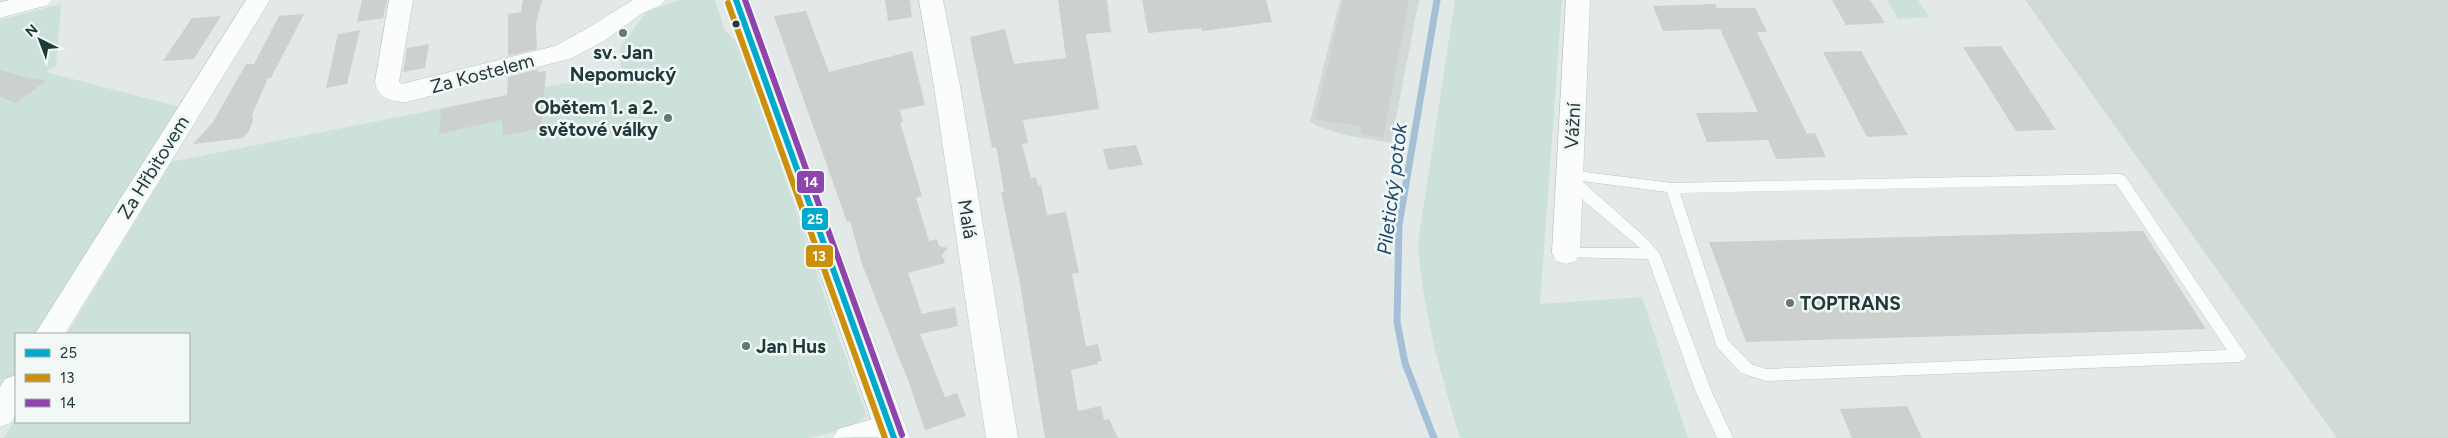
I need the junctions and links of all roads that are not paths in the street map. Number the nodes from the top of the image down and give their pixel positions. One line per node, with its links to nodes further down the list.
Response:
1 (40, 0): 8 (street)
2 (258, 0): 13 (street, Za Hřbitovem)
3 (401, 0): 4 (street, Za Kostelem)
4 (654, 0)
5 (736, 0): 16 (street)
6 (931, 0): 18 (street, Malá)
7 (1578, 0): 9 (street, Vážní)
8 (0, 10)
9 (1569, 175): 10 (lane); 11 (street, Vážní); 12 (lane)
10 (1672, 188): 10 (lane)
11 (1566, 253): 12 (lane)
12 (1654, 254): 19 (lane)
13 (51, 333)
14 (15, 390): 15 (street)
15 (0, 414)
16 (892, 432): 17 (street)
17 (849, 438)
18 (1002, 438)
19 (1724, 438)

